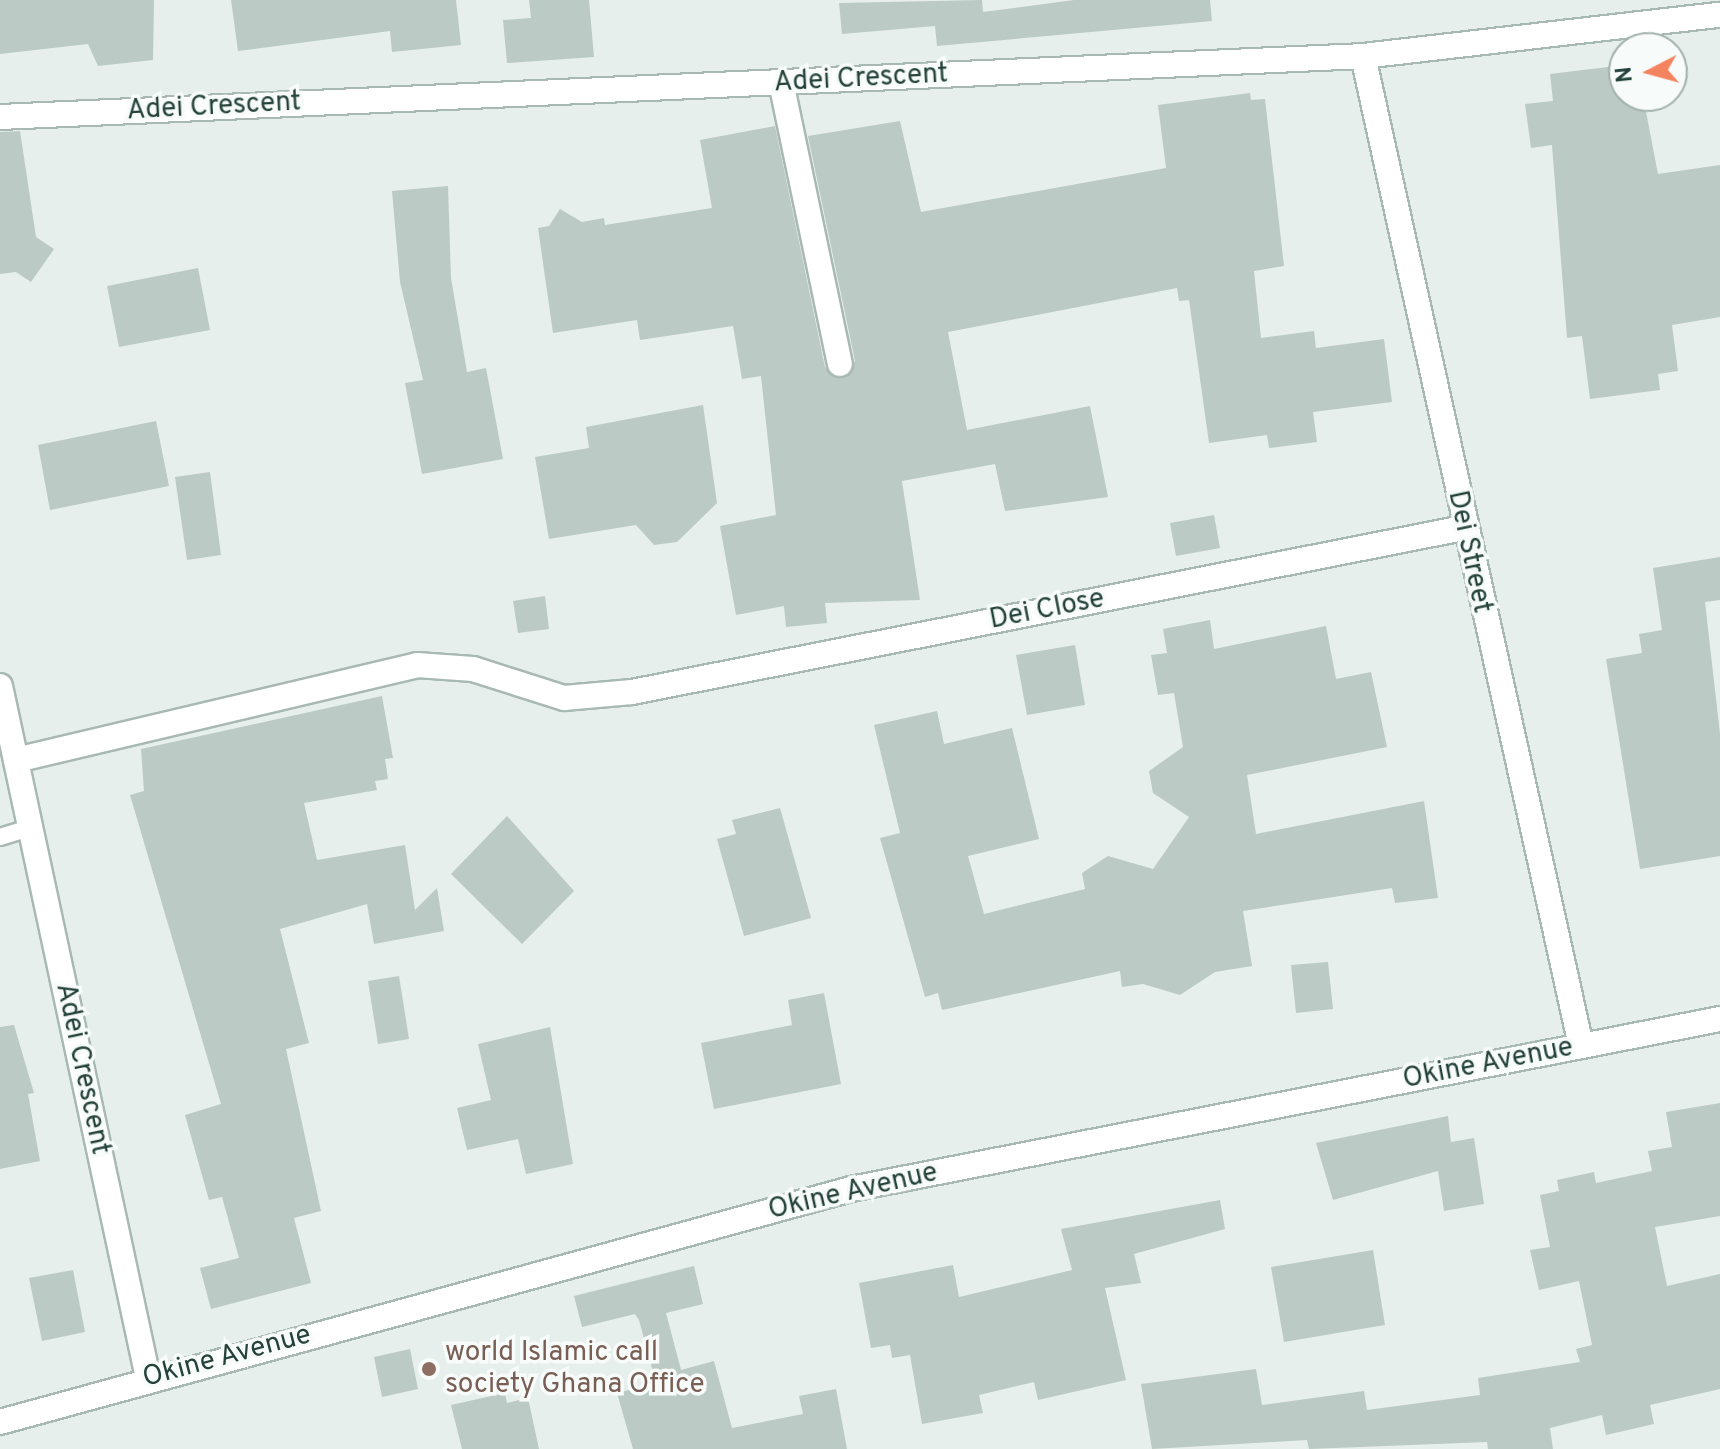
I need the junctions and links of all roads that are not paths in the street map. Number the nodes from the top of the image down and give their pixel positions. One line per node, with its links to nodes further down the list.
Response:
1 (1720, 15): 2 (street, Adei Crescent)
2 (1363, 56): 3 (street, Adei Crescent); 6 (street, Dei Street)
3 (781, 82): 4 (street, Adei Crescent); 5 (street)
4 (0, 117)
5 (840, 364)
6 (1463, 528): 8 (street, Dei Close); 12 (street, Dei Street)
7 (0, 686): 8 (street, Adei Crescent)
8 (16, 760): 9 (street, Adei Crescent)
9 (30, 828): 10 (lane); 13 (street, Adei Crescent)
10 (0, 837)
11 (1720, 1019): 12 (street, Okine Avenue)
12 (1581, 1046): 13 (street, Okine Avenue)
13 (148, 1378): 14 (street, Okine Avenue)
14 (0, 1422)

